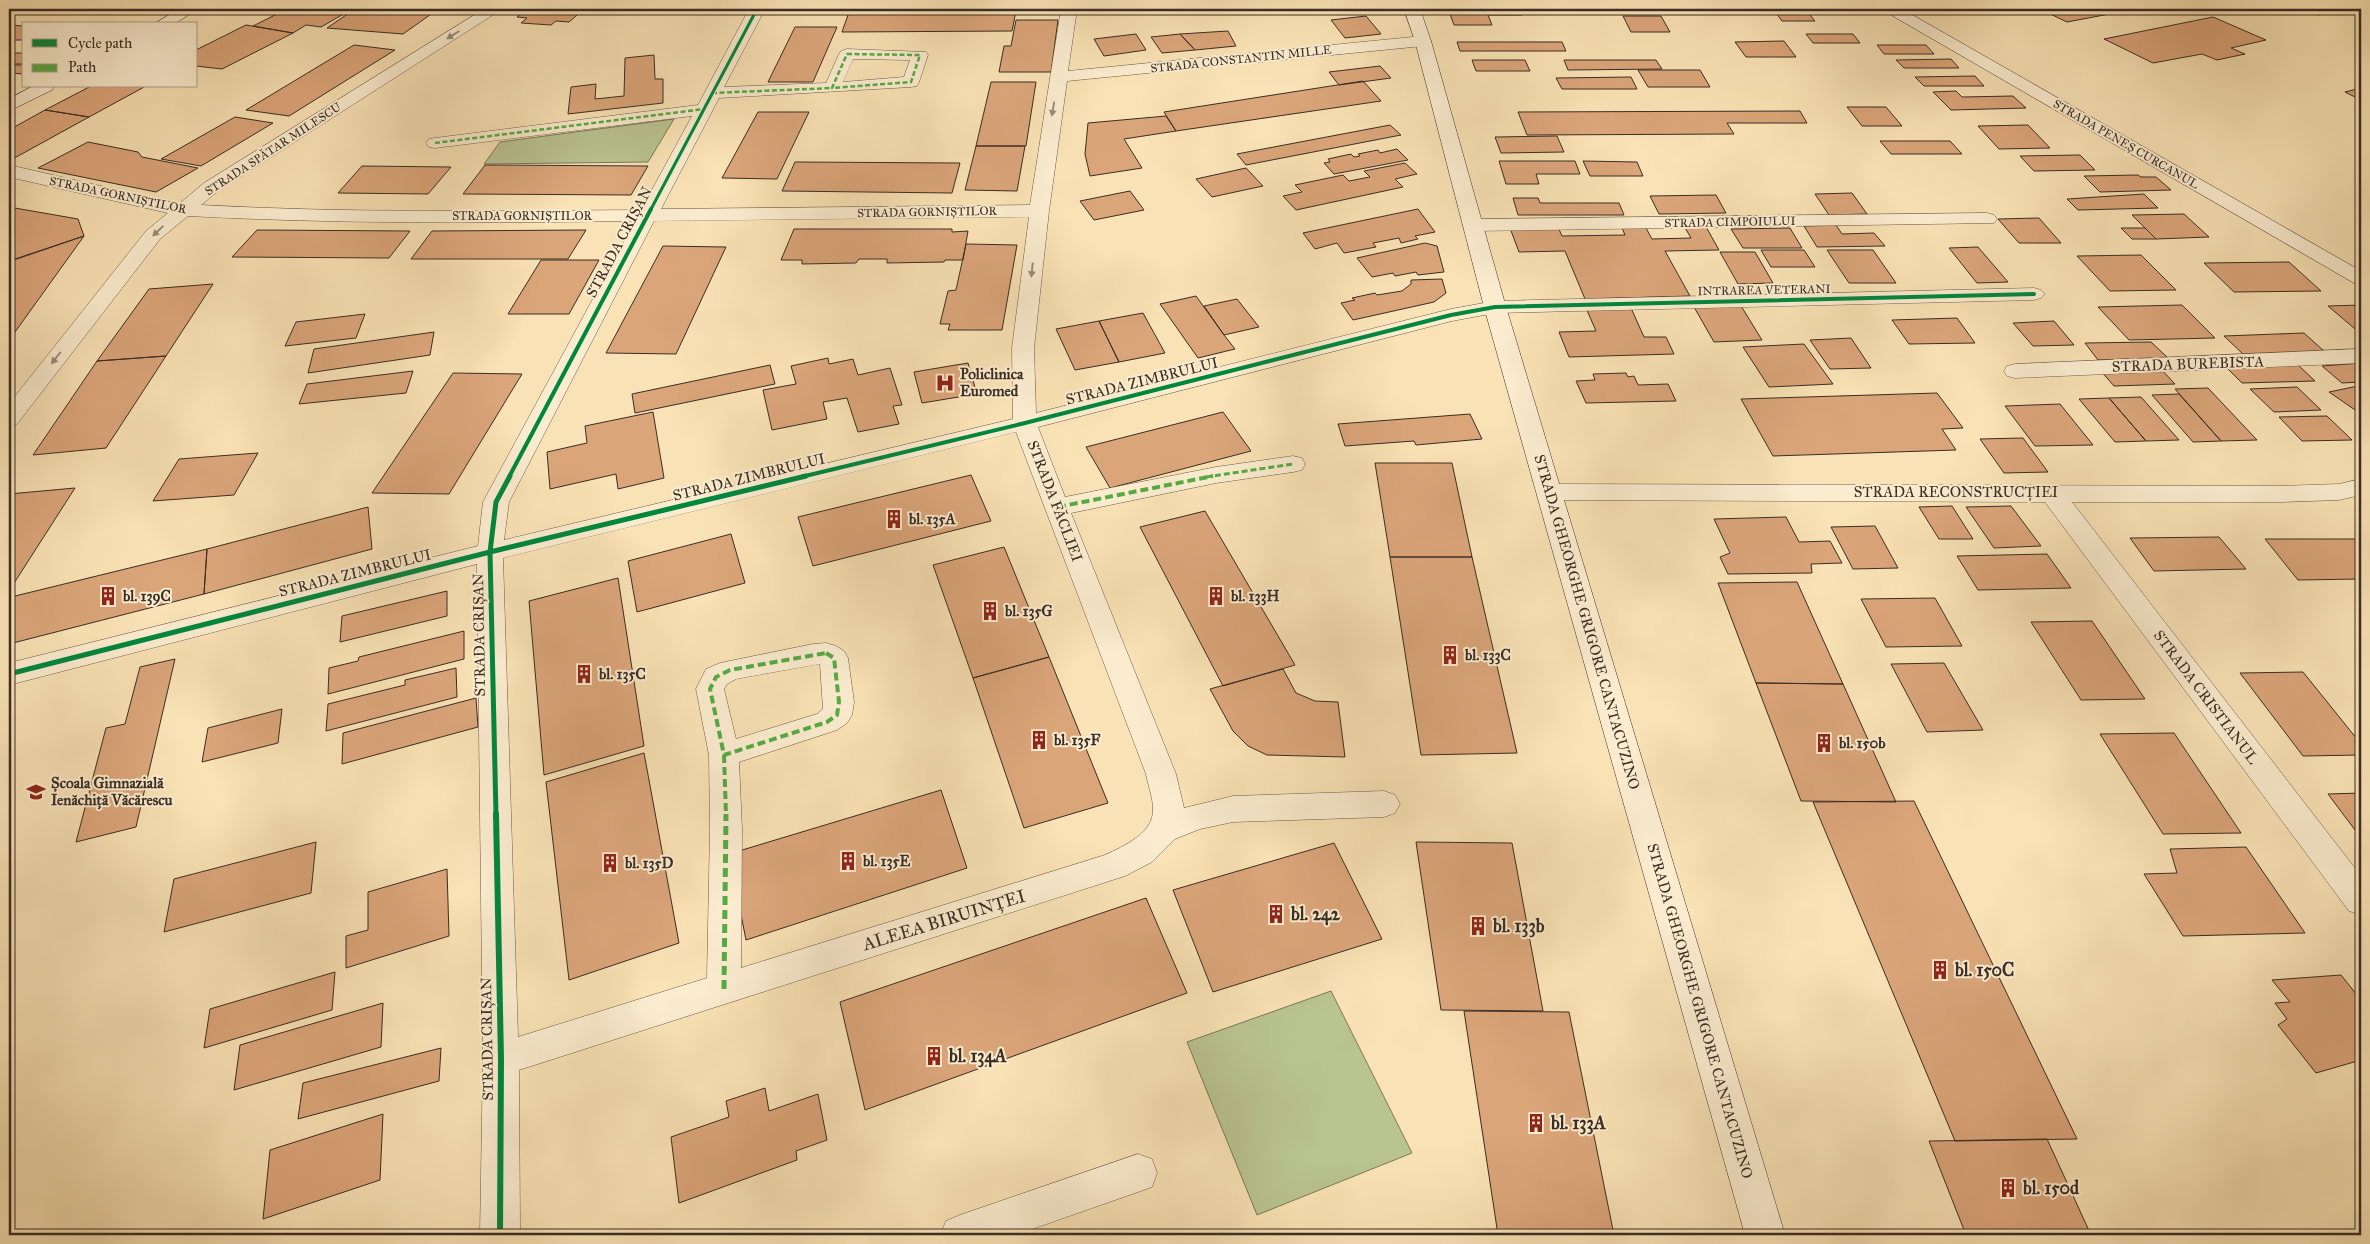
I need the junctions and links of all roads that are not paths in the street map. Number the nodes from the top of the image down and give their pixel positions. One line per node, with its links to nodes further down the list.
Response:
1 (190, 9): 7 (street)
2 (494, 9): 16 (street, STRADA SPĂTAR MILESCU, one-way to 16)
3 (757, 9): 12 (street, STRADA CRIȘAN)
4 (1068, 9): 9 (street, STRADA FĂCLIEI)
5 (1412, 9): 8 (street, STRADA GHEORGHE GRIGORE CANTACUZINO)
6 (1891, 9): 21 (street, STRADA PENEȘ CURCANUL)
7 (166, 22)
8 (1423, 41): 9 (street, STRADA CONSTANTIN MILLE); 20 (street, STRADA GHEORGHE GRIGORE CANTACUZINO)
9 (1058, 77): 17 (street, STRADA FĂCLIEI, one-way to 17)
10 (42, 88): 13 (street)
11 (832, 88): 11 (street); 12 (street)
12 (708, 101): 14 (street); 18 (street, STRADA CRIȘAN)
13 (9, 106)
14 (435, 143)
15 (16, 173): 16 (street, STRADA GORNIȘTILOR)
16 (182, 210): 18 (street, STRADA GORNIȘTILOR); 26 (street, STRADA SPĂTAR MILESCU, one-way to 26)
17 (1039, 212): 18 (street, STRADA GORNIȘTILOR); 27 (street, STRADA FĂCLIEI, one-way to 27)
18 (647, 215): 34 (street, STRADA CRIȘAN)
19 (1987, 219): 20 (street, STRADA CIMPOIULUI)
20 (1473, 225): 23 (street, STRADA GHEORGHE GRIGORE CANTACUZINO)
21 (2361, 279)
22 (2034, 294): 23 (street, INTRAREA VETERANI)
23 (1495, 307): 27 (street, STRADA ZIMBRULUI); 30 (street, STRADA GHEORGHE GRIGORE CANTACUZINO)
24 (2361, 356): 25 (street, STRADA BUREBISTA)
25 (2015, 370)
26 (9, 419)
27 (1025, 423): 33 (street, STRADA FĂCLIEI); 34 (street, STRADA ZIMBRULUI)
28 (1293, 464): 33 (street)
29 (2350, 490): 31 (street, STRADA RECONSTRUCȚIEI); 32 (street)
30 (1549, 492): 31 (street, STRADA RECONSTRUCȚIEI); 45 (street, STRADA GHEORGHE GRIGORE CANTACUZINO)
31 (2051, 492): 39 (street, STRADA CRISTIANUL)
32 (2361, 507)
33 (1058, 508): 38 (street, STRADA FĂCLIEI)
34 (490, 552): 35 (street, STRADA ZIMBRULUI); 41 (street, STRADA CRIȘAN)
35 (9, 674)
36 (724, 755): 36 (street); 40 (street)
37 (1384, 804): 38 (street, ALEEA BIRUINȚEI)
38 (1164, 830): 40 (street, ALEEA BIRUINȚEI)
39 (2361, 902)
40 (724, 989): 41 (street, ALEEA BIRUINȚEI)
41 (501, 1059): 43 (street, STRADA CRIȘAN)
42 (1138, 1173): 44 (street)
43 (500, 1235)
44 (960, 1235)
45 (1765, 1235)

